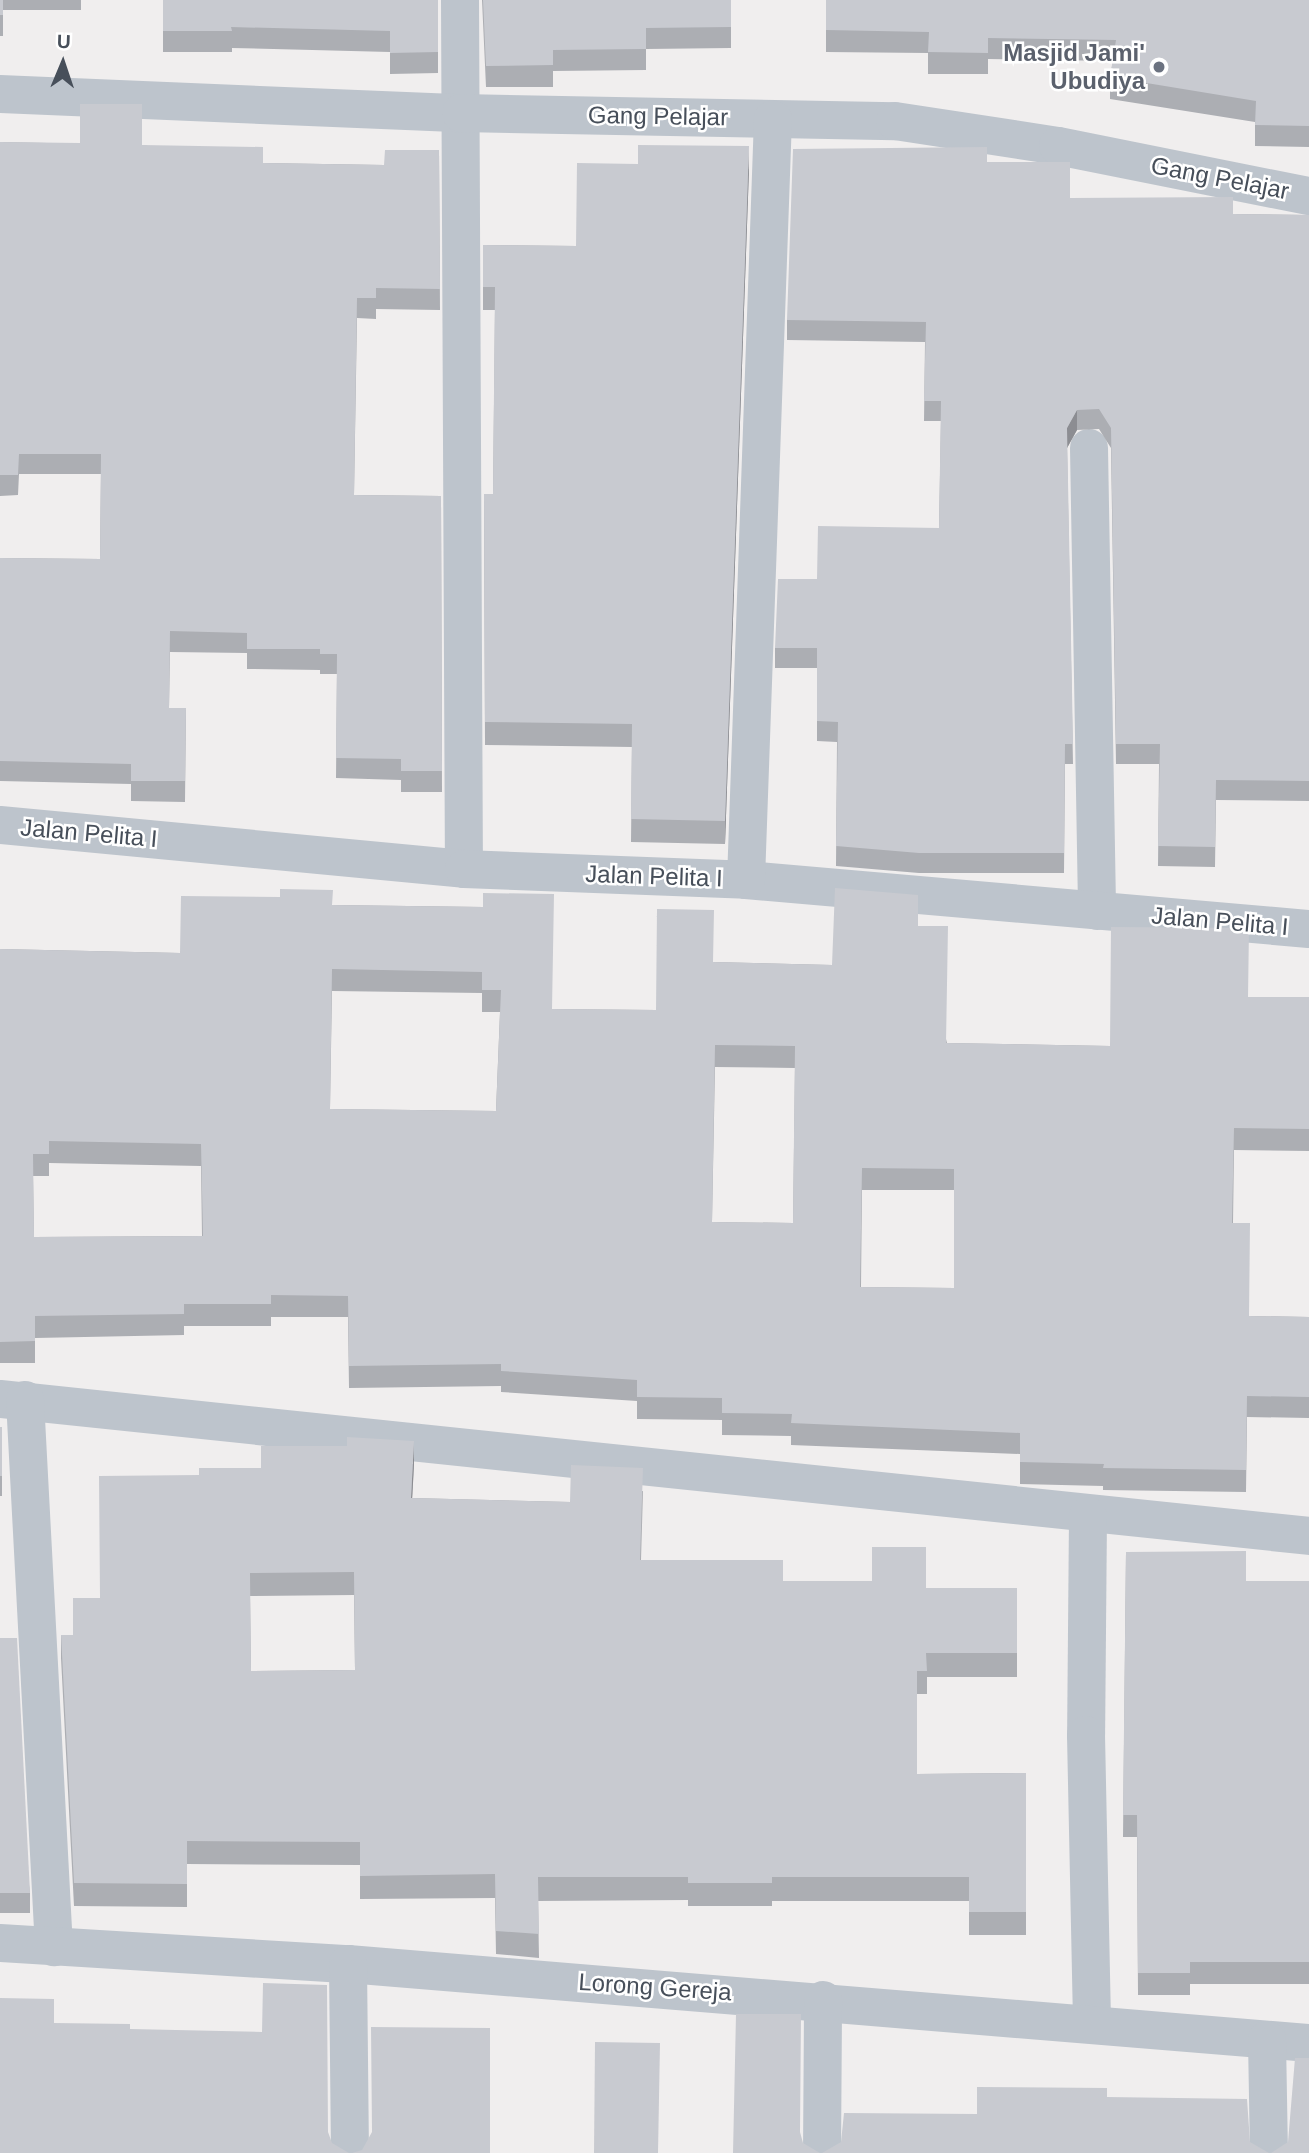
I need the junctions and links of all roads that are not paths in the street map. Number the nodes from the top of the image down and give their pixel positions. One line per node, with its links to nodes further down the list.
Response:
1 (460, 0): 3 (street)
2 (0, 94): 3 (street, Gang Pelajar)
3 (461, 113): 4 (street, Gang Pelajar); 8 (street)
4 (773, 118): 5 (street, Gang Pelajar); 9 (street)
5 (1309, 196)
6 (1088, 448): 10 (street)
7 (0, 825): 8 (street, Jalan Pelita I)
8 (464, 869): 9 (street, Jalan Pelita I)
9 (746, 880): 10 (street, Jalan Pelita I)
10 (1097, 911): 11 (street, Jalan Pelita I)
11 (1309, 929)
12 (12, 1400): 13 (street); 16 (street)
13 (1088, 1516): 14 (street); 19 (street)
14 (1309, 1536)
15 (0, 1943): 16 (street, Lorong Gereja)
16 (54, 1947): 17 (street, Lorong Gereja)
17 (348, 1964): 18 (street, Lorong Gereja); 22 (street)
18 (823, 2000): 19 (street, Lorong Gereja); 23 (street)
19 (1092, 2022): 20 (street, Lorong Gereja)
20 (1267, 2040): 21 (street, Lorong Gereja); 24 (street)
21 (1309, 2043)
22 (350, 2153)
23 (822, 2153)
24 (1269, 2153)

